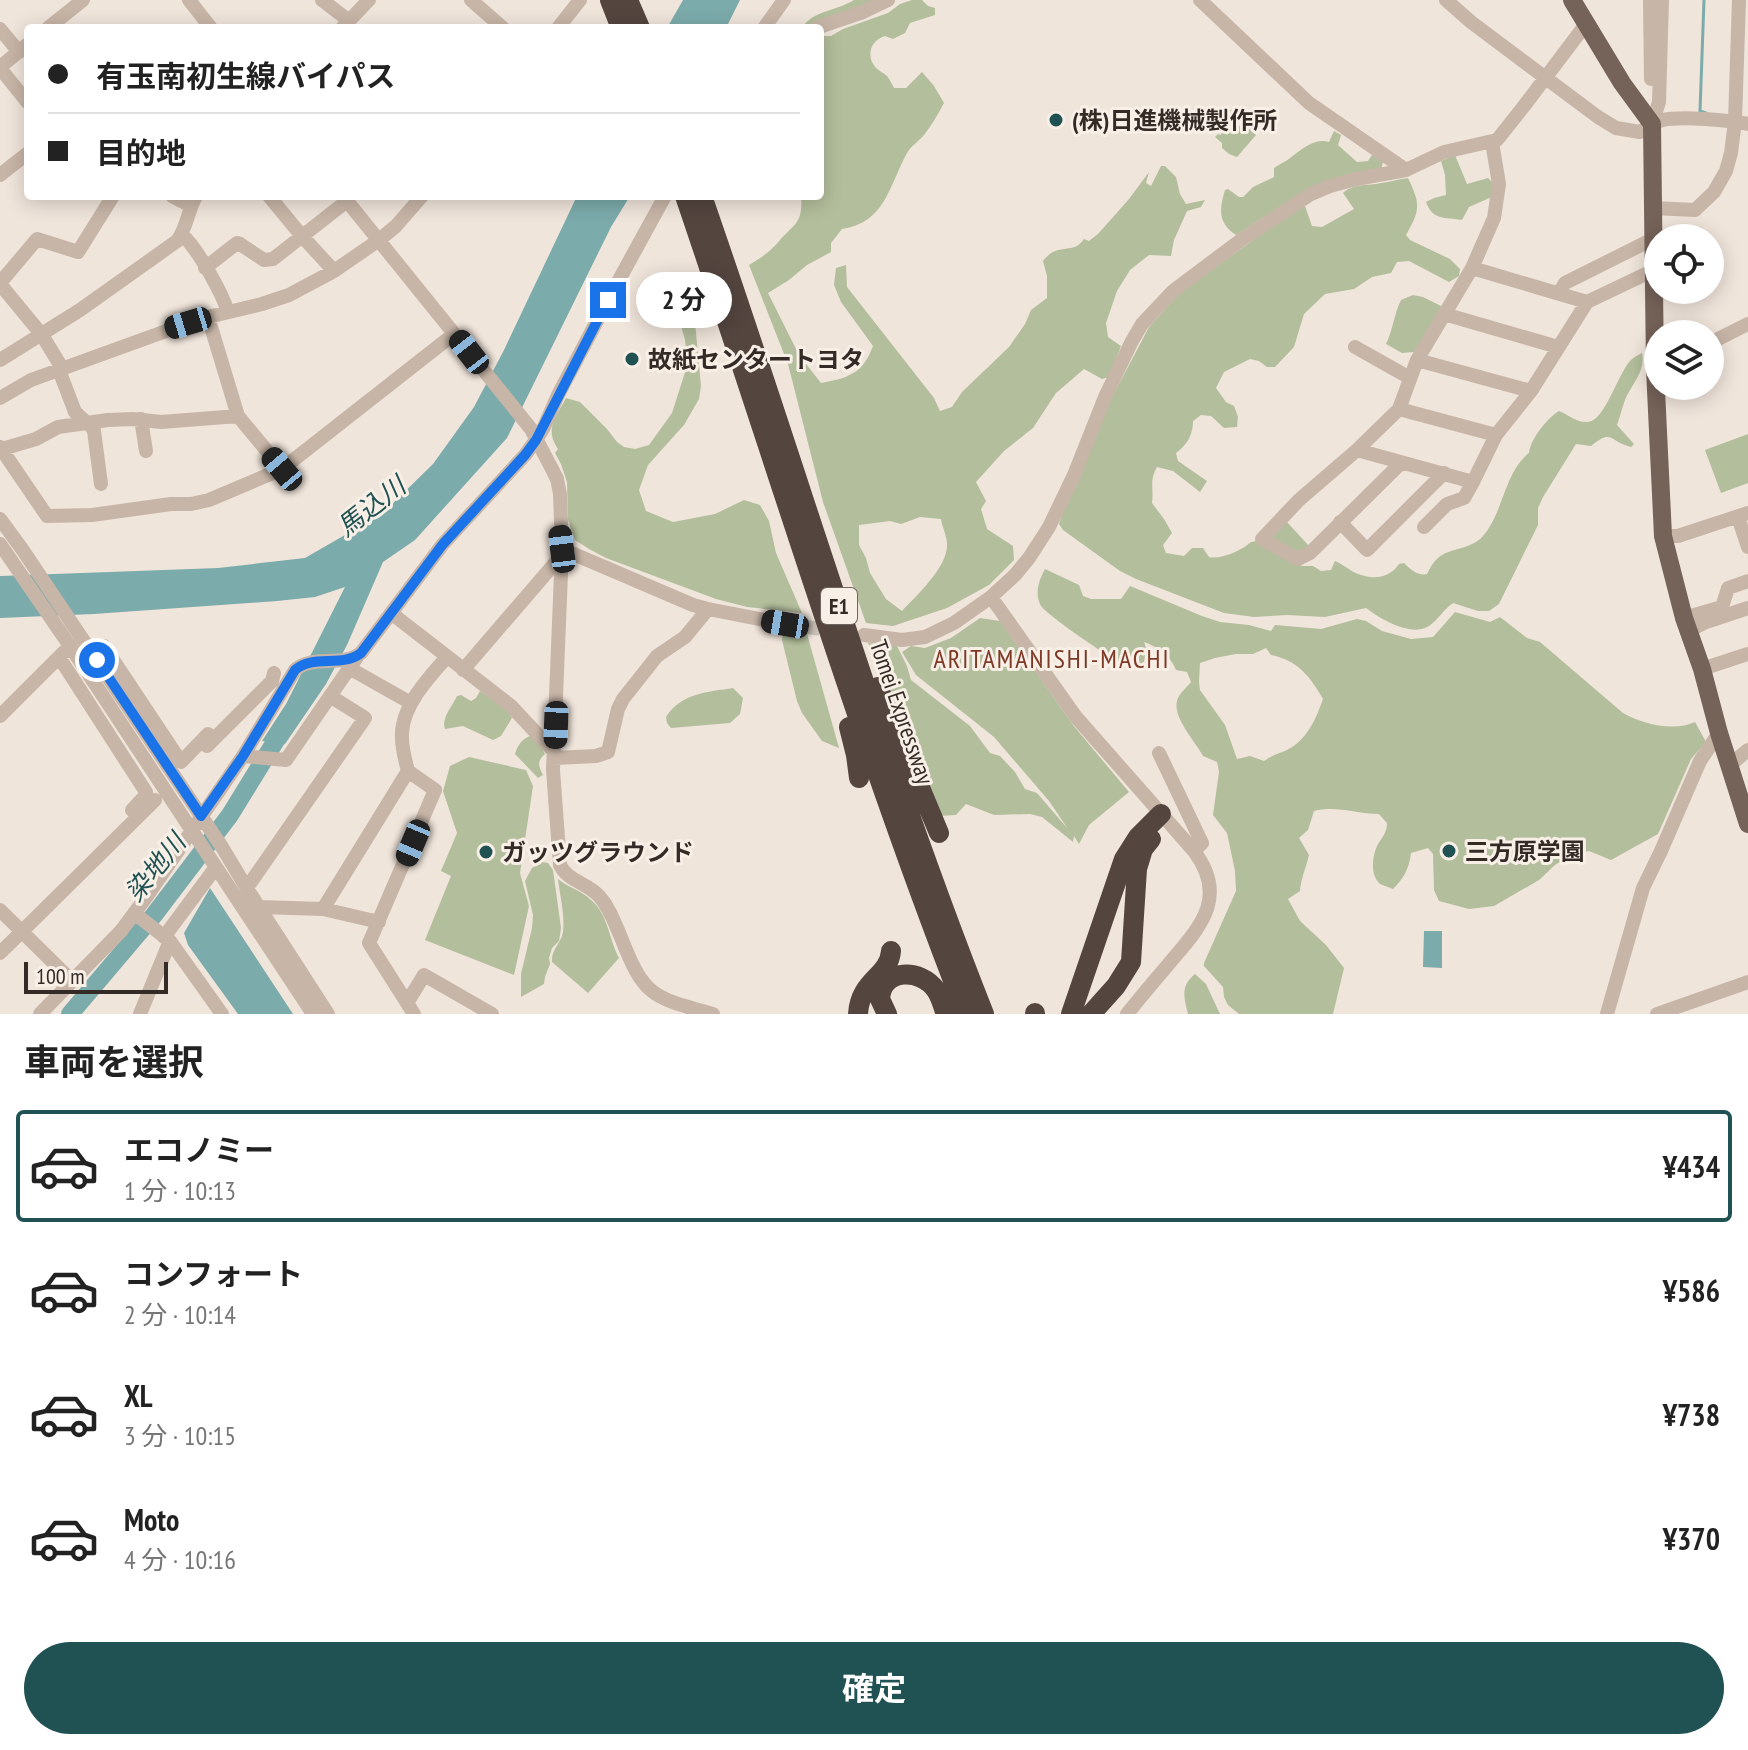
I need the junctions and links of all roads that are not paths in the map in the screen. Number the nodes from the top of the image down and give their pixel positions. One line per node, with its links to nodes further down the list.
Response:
1 (83, 0): 18 (street)
2 (189, 0): 19 (street)
3 (322, 0): 20 (street)
4 (369, 0): 20 (street)
5 (471, 0): 17 (street)
6 (610, 0): 24 (highway)
7 (628, 0): 25 (highway)
8 (784, 0): 26 (street)
9 (888, 0): 28 (street)
10 (1200, 0): 39 (street)
11 (1446, 0): 33 (street)
12 (1572, 0): 27 (main road)
13 (1650, 0): 36 (street)
14 (1662, 0): 36 (street)
15 (1739, 0): 30 (street)
16 (578, 1): 23 (street)
17 (488, 15): 21 (street); 22 (street)
18 (59, 24)
19 (208, 24)
20 (345, 24)
21 (481, 24)
22 (498, 24)
23 (561, 24)
24 (630, 24)
25 (632, 24)
26 (767, 24)
27 (1586, 24): 33 (street); 36 (main road)
28 (824, 25)
29 (0, 29): 31 (street)
30 (1743, 29): 35 (street)
31 (23, 48): 32 (street)
32 (0, 68): 34 (street)
33 (1545, 78): 36 (street); 37 (street)
34 (24, 98)
35 (1742, 122): 36 (street); 50 (street)
36 (1652, 124): 50 (main road)
37 (1492, 142): 39 (street); 57 (street)
38 (24, 156): 40 (street)
39 (1406, 170): 105 (street)
40 (0, 175)
41 (110, 200): 60 (street)
42 (272, 200): 53 (street)
43 (345, 200): 53 (street)
44 (349, 200): 54 (street)
45 (419, 200): 54 (street)
46 (663, 200): 83 (street)
47 (686, 200): 103 (highway, Tomei Expressway / E1)
48 (703, 200): 98 (highway, Tomei Expressway / E1)
49 (193, 201): 52 (street)
50 (1653, 208): 51 (main road)
51 (1653, 224)
52 (182, 235): 56 (street); 68 (street)
53 (301, 235): 56 (street); 58 (street)
54 (379, 240): 58 (street); 67 (street)
55 (1644, 244): 61 (street)
56 (205, 268): 63 (street)
57 (1472, 268): 61 (street); 64 (street)
58 (334, 271): 63 (street)
59 (1644, 275): 62 (street)
60 (0, 283): 68 (street)
61 (1559, 293): 62 (street)
62 (1587, 302): 71 (street)
63 (228, 312): 65 (street)
64 (1444, 314): 71 (street); 73 (street)
65 (208, 317): 74 (street); 80 (street)
66 (1748, 324): 69 (street)
67 (454, 334): 83 (street); 89 (street)
68 (42, 335): 72 (street); 74 (street)
69 (1724, 336)
70 (1355, 347): 75 (street)
71 (1558, 347): 76 (street)
72 (0, 360)
73 (1417, 360): 75 (street); 76 (street)
74 (61, 369): 77 (street); 82 (street)
75 (1410, 378): 79 (street)
76 (1531, 391): 84 (street)
77 (0, 398)
78 (1657, 400): 97 (main road)
79 (1399, 409): 84 (street); 86 (street)
80 (238, 416): 81 (street); 89 (street)
81 (141, 419): 82 (street); 87 (street)
82 (89, 424): 85 (street); 92 (street)
83 (533, 434): 101 (street); 108 (street)
84 (1496, 435): 91 (street)
85 (1, 448): 89 (street)
86 (1357, 450): 88 (street); 95 (street)
87 (146, 451)
88 (1401, 463): 90 (street); 95 (street)
89 (282, 469)
90 (1444, 473): 91 (street); 95 (street)
91 (1473, 482): 96 (street)
92 (101, 484)
93 (1743, 515): 97 (street); 100 (street)
94 (0, 519): 102 (street)
95 (1340, 522)
96 (1424, 527)
97 (1663, 536): 110 (main road)
98 (817, 540): 140 (highway); 167 (highway, Tomei Expressway / E1)
99 (0, 544): 102 (street)
100 (1748, 547)
101 (561, 552): 107 (street); 119 (street); 129 (street)
102 (18, 555): 112 (street)
103 (809, 572): 133 (highway); 166 (highway, Tomei Expressway / E1)
104 (1748, 581): 110 (street)
105 (991, 597): 111 (street); 135 (street)
106 (1748, 608): 110 (street)
107 (708, 609): 109 (street); 129 (street)
108 (391, 613): 116 (street); 117 (street)
109 (785, 624)
110 (1686, 625): 118 (main road)
111 (864, 635)
112 (71, 639): 113 (street); 115 (street); 139 (street)
113 (93, 654): 125 (street); 136 (street)
114 (1748, 654): 118 (street)
115 (59, 657): 123 (street); 138 (street)
116 (447, 657): 119 (street); 122 (street)
117 (350, 662): 121 (street); 122 (street); 128 (street)
118 (1702, 669): 124 (main road)
119 (463, 670): 129 (street)
120 (274, 673): 125 (street)
121 (330, 696): 128 (street); 143 (street)
122 (411, 703): 132 (street)
123 (0, 716)
124 (1719, 733): 130 (main road); 171 (street)
125 (213, 740): 131 (street)
126 (1748, 750): 130 (street)
127 (1159, 753): 141 (street)
128 (243, 756): 136 (street)
129 (555, 756): 162 (street)
130 (1730, 765): 137 (main road)
131 (185, 768)
132 (408, 771): 145 (street); 148 (street)
133 (859, 778)
134 (155, 800): 138 (street)
135 (1164, 818): 141 (street); 168 (highway); 169 (highway)
136 (203, 819): 139 (street); 143 (street)
137 (1748, 824)
138 (120, 833): 149 (street)
139 (194, 833): 142 (street); 147 (street)
140 (939, 833)
141 (1194, 851): 170 (street)
142 (214, 864): 150 (street); 159 (street)
143 (246, 887): 144 (street)
144 (259, 907): 145 (street); 160 (street)
145 (323, 909): 148 (street)
146 (0, 910): 149 (street)
147 (136, 914): 150 (street); 153 (street)
148 (379, 922): 155 (street)
149 (22, 932): 152 (street); 153 (street)
150 (167, 939): 156 (street); 158 (street)
151 (891, 951): 163 (highway)
152 (0, 953)
153 (71, 980): 157 (street)
154 (1748, 982): 172 (street)
155 (411, 1009): 161 (street)
156 (216, 1011)
157 (40, 1014)
158 (140, 1014)
159 (313, 1014)
160 (328, 1014)
161 (492, 1014)
162 (713, 1014)
163 (858, 1014)
164 (887, 1014): 165 (highway)
165 (946, 1014)
166 (966, 1014)
167 (984, 1014)
168 (1071, 1014)
169 (1091, 1014)
170 (1127, 1014)
171 (1607, 1014)
172 (1657, 1014)

